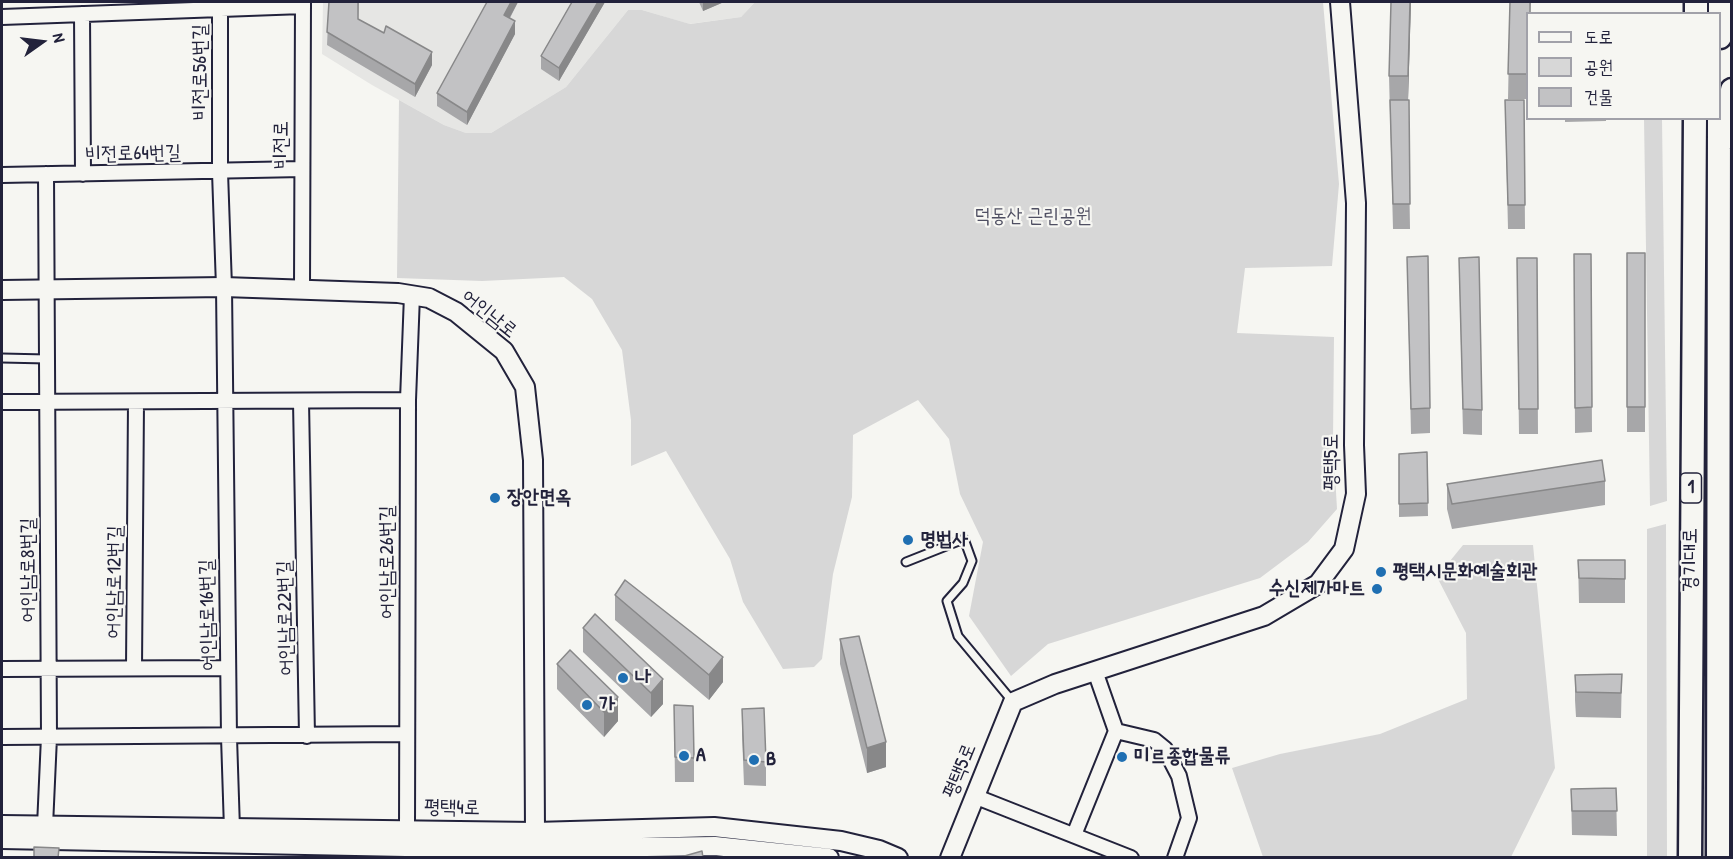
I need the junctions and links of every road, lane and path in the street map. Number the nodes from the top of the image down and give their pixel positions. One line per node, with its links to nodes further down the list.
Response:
1 (1341, 2): 33 (street, 평택5로)
2 (303, 4): 3 (street, 비전로56번길); 10 (street, 비전로)
3 (220, 5): 4 (street, 비전로56번길); 11 (street, 비전로56번길)
4 (82, 14): 5 (street, 비전로56번길); 13 (street)
5 (2, 17)
6 (1731, 90): 9 (main road)
7 (1695, 120): 54 (main road, 경기대로 / 1)
8 (1719, 120): 9 (main road, 경기대로 / 1)
9 (1719, 156): 55 (main road, 경기대로 / 1)
10 (302, 169): 11 (street, 비전로64번길); 16 (street, 비전로)
11 (220, 172): 13 (street, 비전로64번길); 15 (street)
12 (46, 174): 13 (street, 비전로64번길); 14 (street, 비전로64번길); 17 (street)
13 (83, 174)
14 (2, 175)
15 (224, 287): 16 (street, 어인남로); 17 (street, 어인남로); 22 (street, 어인남로16번길)
16 (302, 288): 19 (street, 어인남로)
17 (46, 289): 18 (street, 어인남로); 21 (street, 어인남로8번길)
18 (2, 290)
19 (412, 295): 23 (street, 어인남로26번길); 45 (street, 어인남로)
20 (2, 358): 21 (lane)
21 (47, 359): 26 (street, 어인남로8번길)
22 (225, 400): 24 (street); 27 (street); 30 (street, 어인남로16번길)
23 (408, 400): 24 (street); 36 (street, 어인남로26번길)
24 (302, 401): 37 (street, 어인남로22번길)
25 (2, 402): 26 (street)
26 (47, 402): 27 (street); 32 (street, 어인남로8번길)
27 (136, 402): 29 (street, 어인남로12번길)
28 (906, 562): 34 (lane)
29 (134, 668): 30 (street); 32 (street)
30 (228, 668): 39 (street, 어인남로16번길)
31 (2, 669): 32 (street)
32 (49, 669): 40 (street, 어인남로8번길)
33 (1095, 671): 34 (street, 평택5로); 35 (street)
34 (1013, 702): 41 (street, 평택5로)
35 (1116, 731): 47 (street); 53 (street)
36 (406, 734): 37 (street); 44 (street, 어인남로26번길)
37 (307, 736): 39 (street)
38 (2, 737): 40 (street)
39 (229, 737): 40 (street); 43 (street, 어인남로16번길)
40 (49, 738): 46 (street, 어인남로8번길)
41 (974, 796): 47 (street); 51 (street, 평택5로)
42 (2, 825): 46 (street, 평택4로)
43 (232, 829): 44 (street, 평택4로); 46 (street, 평택4로)
44 (407, 830): 45 (street, 평택4로)
45 (535, 832): 50 (street, 평택4로)
46 (45, 833): 48 (street, 평택4로); 49 (street, 평택4로)
47 (1074, 835): 52 (street)
48 (2, 839)
49 (828, 858)
50 (898, 858)
51 (950, 858)
52 (1131, 858)
53 (1175, 858)
54 (1690, 858)
55 (1718, 858)

